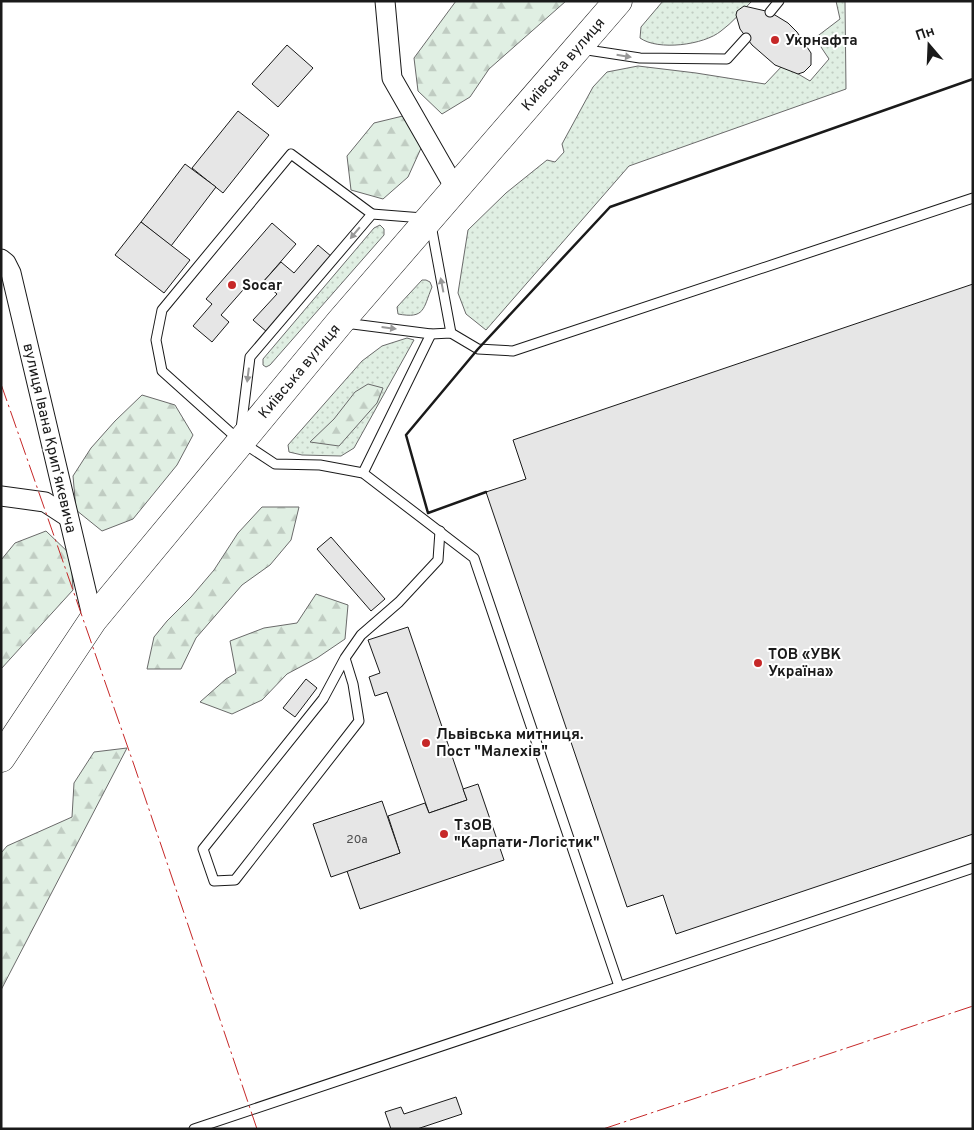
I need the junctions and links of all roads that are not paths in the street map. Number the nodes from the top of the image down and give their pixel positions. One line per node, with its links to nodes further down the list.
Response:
1 (385, 1): 7 (street)
2 (779, 1): 4 (lane)
3 (605, 7): 6 (highway, Київська вулиця)
4 (770, 12)
5 (746, 38): 6 (lane, one-way to 5)
6 (576, 48): 7 (highway, Київська вулиця)
7 (455, 188): 10 (highway, Київська вулиця)
8 (973, 198): 13 (lane)
9 (372, 214): 10 (lane); 15 (lane, one-way to 15); 15 (lane)
10 (430, 218): 12 (highway, Київська вулиця); 13 (lane, one-way to 10)
11 (1, 259): 18 (street, вулиця Івана Крипʼякевича)
12 (340, 322): 14 (lane, one-way to 14); 15 (highway, Київська вулиця)
13 (451, 333): 14 (lane)
14 (431, 334): 16 (lane)
15 (240, 441): 16 (lane); 20 (highway, Київська вулиця)
16 (363, 473): 19 (lane)
17 (1, 496): 18 (street)
18 (68, 517): 20 (street, вулиця Івана Крипʼякевича)
19 (440, 531): 21 (lane); 24 (lane)
20 (93, 620): 22 (highway, Київська вулиця)
21 (345, 658): 21 (lane)
22 (3, 751)
23 (973, 868): 24 (lane)
24 (619, 986): 25 (lane)
25 (194, 1129)

